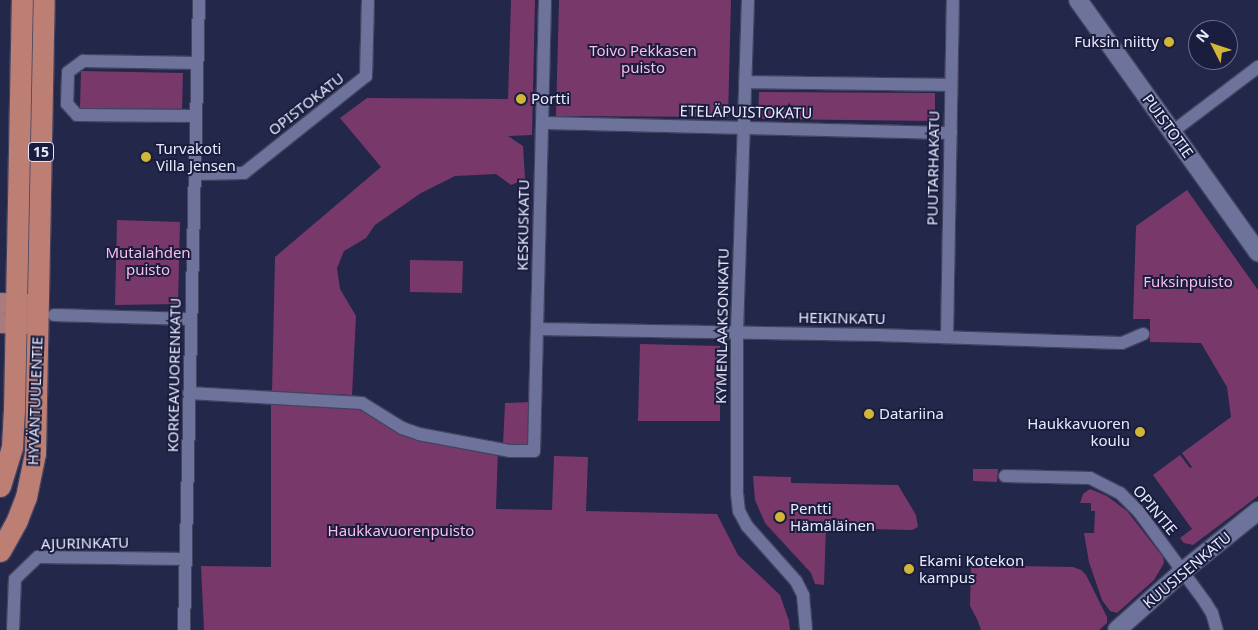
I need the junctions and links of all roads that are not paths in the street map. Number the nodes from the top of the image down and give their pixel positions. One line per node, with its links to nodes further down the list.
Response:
1 (22, 0): 20 (highway, 15)
2 (44, 0): 21 (highway, 15)
3 (199, 0): 9 (street, KORKEAVUORENKATU)
4 (368, 0): 18 (street, OPISTOKATU)
5 (545, 0): 14 (street, KESKUSKATU)
6 (748, 0): 11 (street, KYMENLAAKSONKATU)
7 (953, 0): 12 (street, PUUTARHAKATU)
8 (1078, 0): 16 (main road, PUISTOTIE)
9 (197, 63): 13 (street, KORKEAVUORENKATU); 13 (street)
10 (1258, 67): 16 (street)
11 (745, 82): 12 (street, ETELÄPUISTOKATU); 15 (street, KYMENLAAKSONKATU)
12 (950, 85): 17 (street, PUUTARHAKATU)
13 (196, 116): 18 (street, KORKEAVUORENKATU)
14 (542, 124): 15 (street, ETELÄPUISTOKATU); 23 (street, KESKUSKATU)
15 (743, 128): 17 (street, ETELÄPUISTOKATU); 24 (street, KYMENLAAKSONKATU)
16 (1172, 132): 19 (main road, PUISTOTIE)
17 (950, 133): 26 (street, PUUTARHAKATU)
18 (195, 174): 22 (street, KORKEAVUORENKATU)
19 (1258, 252)
20 (8, 313): 21 (main road); 29 (highway, HYVÄNTUULENTIE / 15)
21 (43, 315): 22 (street); 31 (highway, HYVÄNTUULENTIE / 15)
22 (191, 319): 27 (street, KORKEAVUORENKATU)
23 (538, 329): 24 (street, HEIKINKATU); 27 (street, KESKUSKATU)
24 (737, 333): 26 (street, HEIKINKATU); 36 (street, KYMENLAAKSONKATU)
25 (1143, 334): 26 (street, HEIKINKATU)
26 (947, 337)
27 (190, 393): 32 (street, KORKEAVUORENKATU)
28 (1005, 476): 33 (street, OPINTIE)
29 (0, 486)
30 (1258, 511): 33 (main road, KUUSISENKATU)
31 (0, 551)
32 (186, 559): 34 (street, AJURINKATU); 35 (street, KORKEAVUORENKATU)
33 (1183, 571): 37 (main road, KUUSISENKATU); 38 (street, OPINTIE)
34 (13, 630)
35 (184, 630)
36 (806, 630)
37 (1117, 630)
38 (1217, 630)

